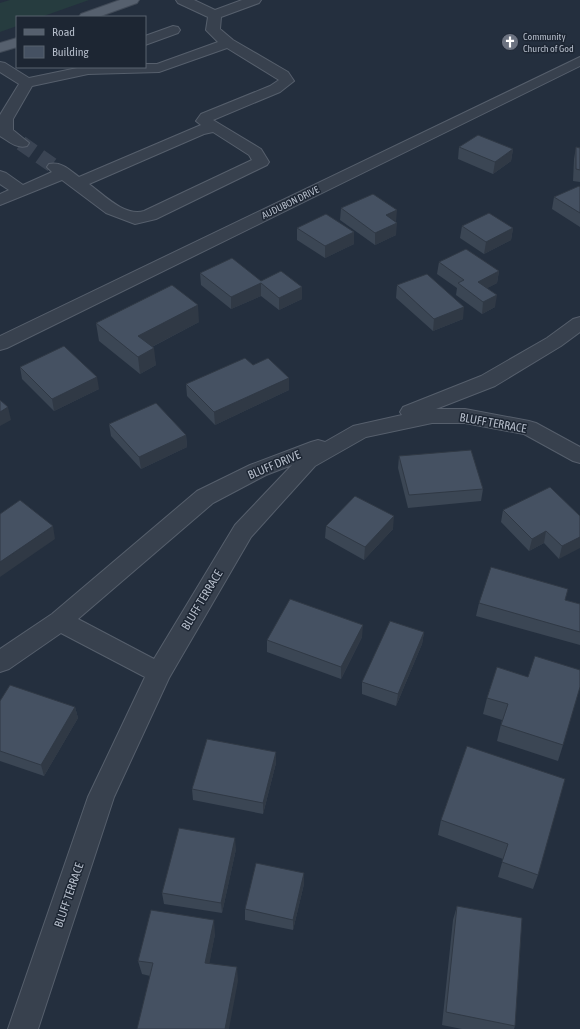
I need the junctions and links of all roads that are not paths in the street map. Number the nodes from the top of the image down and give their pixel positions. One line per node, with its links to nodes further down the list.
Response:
1 (132, 0): 5 (main road)
2 (183, 0): 4 (street)
3 (254, 0): 4 (street)
4 (215, 15): 9 (street)
5 (89, 16)
6 (173, 30): 7 (street)
7 (146, 41)
8 (16, 42): 10 (main road)
9 (228, 43): 13 (street); 15 (street)
10 (0, 48)
11 (580, 61): 22 (street, AUDUBON DRIVE)
12 (0, 66): 14 (street)
13 (89, 68): 14 (street)
14 (27, 83): 16 (street)
15 (215, 127): 18 (street); 18 (street)
16 (21, 143)
17 (0, 176): 19 (street)
18 (78, 184): 19 (street)
19 (21, 191): 20 (street)
20 (0, 200)
21 (580, 323): 23 (street, BLUFF DRIVE)
22 (0, 344)
23 (360, 431): 24 (street, BLUFF TERRACE); 25 (street, BLUFF DRIVE); 27 (street, BLUFF TERRACE)
24 (580, 456)
25 (60, 621): 26 (street, BLUFF DRIVE); 27 (street)
26 (0, 662)
27 (159, 673): 28 (street, BLUFF TERRACE)
28 (23, 1029)

